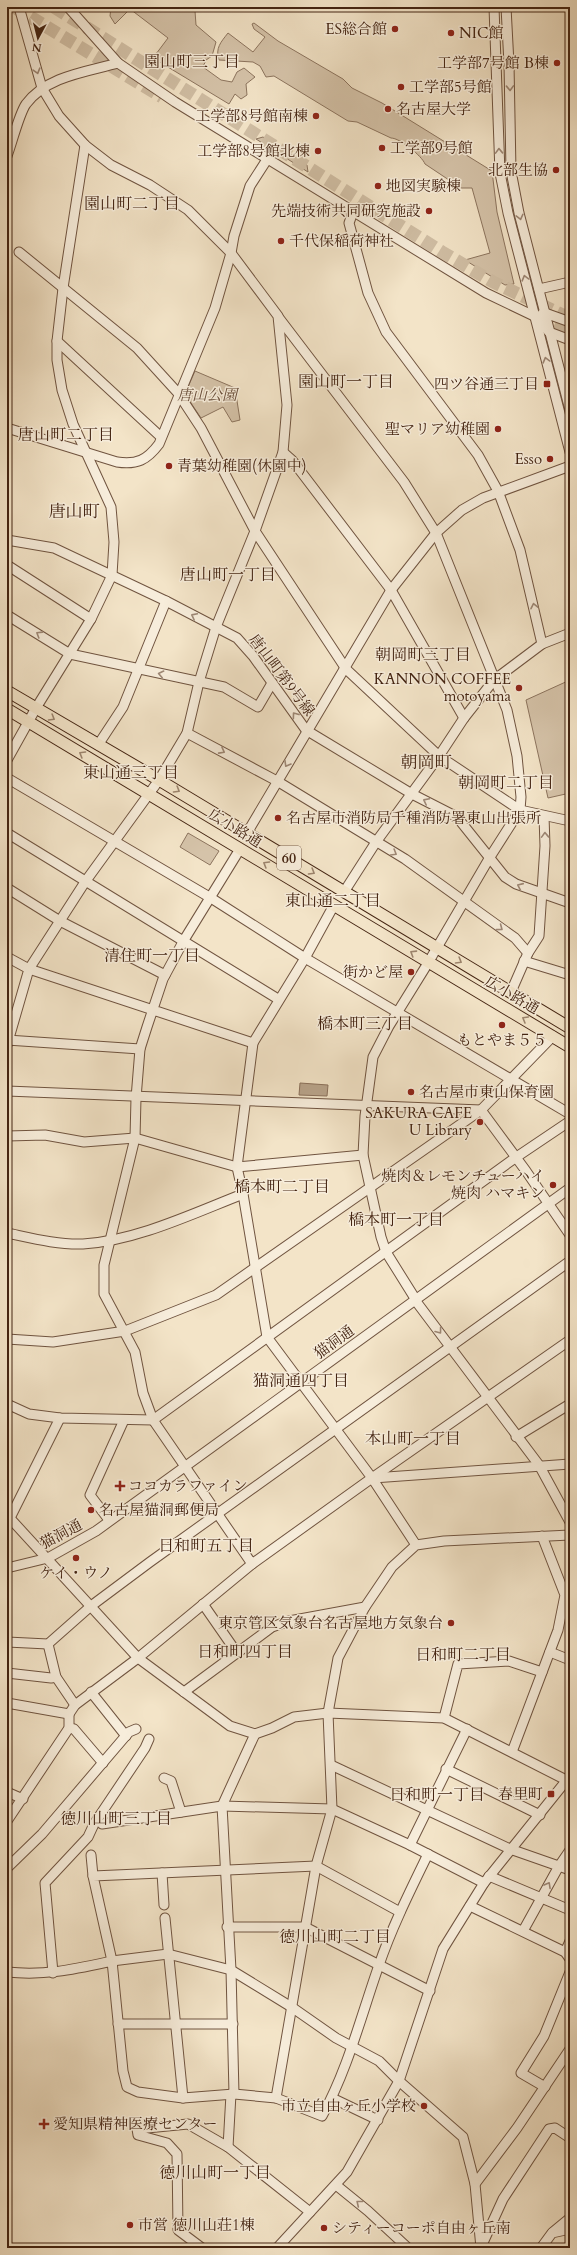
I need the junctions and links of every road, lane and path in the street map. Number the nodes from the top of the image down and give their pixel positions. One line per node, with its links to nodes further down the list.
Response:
1 (19, 7): 6 (street, one-way to 6)
2 (68, 7): 5 (street)
3 (494, 7): 18 (street, one-way to 3)
4 (506, 7): 15 (street, one-way to 15)
5 (118, 63): 6 (street); 9 (street)
6 (42, 88): 7 (street); 8 (street)
7 (85, 145): 12 (street); 14 (street)
8 (7, 156)
9 (268, 158): 10 (street); 12 (street)
10 (353, 212): 18 (street); 31 (street)
11 (19, 252): 14 (street)
12 (231, 253): 17 (street); 23 (street)
13 (570, 282): 15 (street)
14 (63, 288): 22 (street); 23 (street)
15 (539, 289): 16 (street)
16 (545, 313): 18 (street); 19 (street); 20 (street)
17 (278, 316): 28 (street); 33 (street)
18 (534, 316): 20 (street); 29 (street, one-way to 18)
19 (570, 322)
20 (549, 332): 21 (street); 24 (street)
21 (570, 340)
22 (57, 341): 26 (street); 27 (street)
23 (178, 393): 26 (street); 32 (street)
24 (570, 410)
25 (7, 428): 27 (street)
26 (161, 437): 27 (street)
27 (87, 452): 36 (street)
28 (283, 452): 32 (street); 37 (street)
29 (570, 452)
30 (570, 466): 31 (street)
31 (498, 491): 33 (street); 43 (street, one-way to 31)
32 (255, 531): 41 (street); 46 (street)
33 (436, 533): 37 (street); 47 (street)
34 (7, 540): 36 (street, 唐山町第9号線)
35 (7, 565): 40 (street)
36 (112, 575): 38 (street, 唐山町第9号線); 40 (street)
37 (391, 590): 46 (street); 53 (street)
38 (166, 601): 41 (street, 唐山町第9号線, one-way to 38); 45 (street)
39 (7, 615): 44 (street, one-way to 39)
40 (91, 619): 44 (street)
41 (216, 627): 48 (street); 49 (street, 唐山町第9号線)
42 (570, 633): 43 (street)
43 (542, 644): 47 (street)
44 (70, 654): 45 (street); 51 (street)
45 (138, 669): 48 (street, one-way to 45); 57 (street)
46 (346, 669): 55 (street); 58 (street)
47 (494, 680): 53 (street); 65 (street)
48 (199, 682): 49 (street); 56 (street)
49 (272, 683): 55 (street, 唐山町第9号線, one-way to 49)
50 (7, 691): 51 (main road, 広小路通 / 60)
51 (36, 708): 54 (street); 57 (main road, 広小路通 / 60, one-way to 57)
52 (7, 709): 54 (main road, 広小路通 / 60)
53 (464, 718): 58 (street)
54 (29, 722): 59 (street); 63 (main road, 広小路通 / 60, one-way to 54)
55 (306, 730): 62 (street, one-way to 62); 64 (street, 唐山町第9号線)
56 (187, 733): 61 (street); 62 (street, one-way to 62)
57 (98, 745): 61 (main road, 広小路通 / 60)
58 (439, 756): 64 (street); 65 (street)
59 (7, 760)
60 (7, 778): 70 (street)
61 (159, 780): 63 (street); 69 (main road, 広小路通 / 60, one-way to 69)
62 (277, 781): 69 (street); 71 (street)
63 (148, 794): 70 (street); 72 (main road, 広小路通 / 60)
64 (412, 794): 71 (street); 73 (street, 唐山町第9号線, one-way to 64)
65 (520, 810): 66 (street); 73 (street)
66 (544, 816): 67 (street); 77 (street, one-way to 66)
67 (570, 821)
68 (7, 833): 74 (street)
69 (247, 833): 76 (main road, 広小路通 / 60, one-way to 76)
70 (116, 841): 74 (street); 78 (street)
71 (376, 842): 76 (street); 79 (street, one-way to 79)
72 (240, 849): 78 (street); 81 (main road, 広小路通 / 60, one-way to 72)
73 (490, 856): 77 (street, 唐山町第9号線, one-way to 73); 79 (street)
74 (85, 882): 82 (street); 83 (street)
75 (7, 888): 82 (street)
76 (344, 892): 84 (main road, 広小路通 / 60)
77 (543, 895): 80 (street, 唐山町第9号線); 86 (street)
78 (211, 898): 83 (street); 87 (street)
79 (465, 902): 84 (street); 86 (street, one-way to 86)
80 (570, 903)
81 (334, 905): 87 (street); 88 (main road, 広小路通 / 60, one-way to 81)
82 (60, 920): 89 (street); 90 (street)
83 (184, 940): 90 (street); 93 (street)
84 (437, 948): 88 (street); 92 (main road, 広小路通 / 60, one-way to 92)
85 (7, 957): 89 (street)
86 (526, 957): 91 (street); 92 (street)
87 (305, 958): 93 (street); 95 (street)
88 (428, 963): 95 (street); 97 (main road, 広小路通 / 60, one-way to 88)
89 (29, 969): 94 (street); 98 (street)
90 (165, 975): 94 (street)
91 (570, 975)
92 (510, 992): 96 (main road, 広小路通 / 60)
93 (278, 999): 99 (street)
94 (152, 1011): 99 (street); 101 (street)
95 (398, 1012): 102 (street); 106 (street)
96 (569, 1025)
97 (553, 1036): 100 (main road, 広小路通 / 60); 102 (street)
98 (7, 1041): 101 (street)
99 (253, 1043): 105 (street)
100 (570, 1047)
101 (140, 1049): 104 (street)
102 (511, 1080): 107 (street); 108 (street)
103 (7, 1091): 104 (street)
104 (136, 1098): 105 (street); 111 (street)
105 (244, 1102): 106 (street); 114 (street)
106 (366, 1104): 107 (street); 112 (street)
107 (481, 1110): 113 (street); 115 (street)
108 (570, 1114)
109 (570, 1121): 113 (street)
110 (7, 1136): 111 (street)
111 (136, 1138): 114 (street); 121 (street)
112 (363, 1156): 114 (street); 115 (street)
113 (515, 1158): 118 (street); 122 (street)
114 (237, 1167): 117 (street)
115 (372, 1188): 122 (street); 124 (street)
116 (570, 1188): 118 (street, 猫洞通)
117 (243, 1194): 121 (street); 124 (street)
118 (548, 1203): 120 (street); 125 (street, 猫洞通)
119 (7, 1234): 121 (street)
120 (570, 1235)
121 (111, 1241): 126 (street)
122 (386, 1252): 125 (street); 127 (street)
123 (570, 1261): 130 (street)
124 (255, 1268): 126 (street); 127 (street)
125 (416, 1300): 130 (street, one-way to 130); 131 (street, 猫洞通)
126 (125, 1331): 128 (street); 137 (street)
127 (267, 1337): 131 (street); 137 (street)
128 (7, 1339)
129 (570, 1340): 132 (street)
130 (452, 1348): 132 (street); 138 (street)
131 (301, 1383): 138 (street); 142 (street, 猫洞通)
132 (487, 1397): 139 (street); 143 (street)
133 (7, 1404): 135 (street)
134 (570, 1404): 139 (street)
135 (60, 1418): 136 (street); 145 (street)
136 (124, 1420): 137 (street); 146 (street)
137 (153, 1420): 142 (street)
138 (336, 1429): 143 (street); 144 (street)
139 (516, 1437): 141 (street)
140 (570, 1464): 141 (street)
141 (539, 1465): 143 (street); 147 (street)
142 (185, 1467): 144 (street); 146 (street, 猫洞通)
143 (372, 1478): 150 (street); 152 (street)
144 (219, 1514): 152 (street); 155 (street)
145 (9, 1517): 151 (street)
146 (109, 1520): 151 (street, 猫洞通)
147 (570, 1522)
148 (570, 1534): 149 (street)
149 (542, 1536): 150 (street); 159 (street)
150 (416, 1546): 156 (street)
151 (48, 1558): 153 (street, 猫洞通); 155 (street)
152 (252, 1564): 154 (street)
153 (7, 1568)
154 (203, 1604): 160 (street); 161 (street)
155 (91, 1606): 158 (street); 161 (street)
156 (365, 1607): 160 (street); 170 (street)
157 (7, 1642): 158 (street)
158 (48, 1644): 165 (street)
159 (550, 1652): 162 (street); 163 (street)
160 (237, 1653): 167 (street)
161 (138, 1658): 166 (street); 167 (street)
162 (570, 1660)
163 (542, 1672): 172 (street); 179 (street)
164 (7, 1673): 165 (street)
165 (56, 1677): 169 (street)
166 (91, 1692): 169 (street); 177 (street)
167 (184, 1692): 176 (street)
168 (7, 1703): 171 (street)
169 (74, 1705): 171 (street)
170 (328, 1713): 172 (street); 176 (street); 181 (street)
171 (69, 1714): 173 (street)
172 (444, 1718): 175 (street)
173 (69, 1728): 180 (street); 186 (street)
174 (136, 1729): 177 (street)
175 (467, 1729): 179 (street); 182 (street)
176 (255, 1734): 187 (street)
177 (126, 1736): 180 (street)
178 (149, 1739): 224 (street)
179 (512, 1752): 184 (street)
180 (103, 1763): 201 (street)
181 (331, 1765): 188 (street); 189 (street)
182 (446, 1769): 189 (street); 191 (street)
183 (164, 1778): 190 (street)
184 (569, 1779): 191 (street)
185 (7, 1792): 186 (street)
186 (22, 1799): 192 (street)
187 (222, 1806): 188 (street); 190 (street); 202 (street)
188 (332, 1809): 194 (street); 199 (street)
189 (427, 1809): 194 (street); 195 (street)
190 (181, 1812): 193 (street)
191 (540, 1815): 195 (street)
192 (7, 1821)
193 (102, 1824)
194 (410, 1845): 198 (street)
195 (510, 1849): 200 (street); 206 (street)
196 (570, 1850): 200 (street)
197 (91, 1854): 205 (street)
198 (428, 1854): 206 (street); 211 (street)
199 (316, 1866): 202 (street); 211 (street); 213 (street)
200 (559, 1866): 203 (street); 207 (street, one-way to 200)
201 (7, 1868)
202 (226, 1869): 204 (street); 214 (street)
203 (570, 1870)
204 (162, 1872): 205 (street); 208 (street)
205 (93, 1876): 219 (street)
206 (486, 1880): 207 (street); 209 (street)
207 (541, 1898): 210 (street); 215 (street)
208 (164, 1905)
209 (470, 1906): 215 (street); 225 (street)
210 (570, 1910)
211 (400, 1912): 220 (street)
212 (165, 1918): 217 (street)
213 (305, 1927): 214 (street); 220 (street); 226 (street)
214 (228, 1928): 221 (street)
215 (523, 1931): 218 (street)
216 (570, 1941): 218 (street)
217 (168, 1954): 219 (street); 221 (street); 228 (street)
218 (567, 1956)
219 (112, 1962): 224 (street); 227 (street)
220 (379, 1965): 225 (street); 230 (street)
221 (231, 1970): 226 (street); 229 (street)
222 (7, 1972): 224 (street)
223 (570, 1972): 233 (street)
224 (53, 1973)
225 (430, 1991): 232 (street)
226 (293, 2008): 230 (street); 236 (street)
227 (118, 2024): 228 (street); 235 (street)
228 (175, 2024): 229 (street); 235 (street)
229 (234, 2024): 234 (street)
230 (352, 2046): 232 (street); 237 (street)
231 (570, 2049): 233 (street)
232 (399, 2081): 238 (street); 241 (street)
233 (545, 2087): 241 (street)
234 (233, 2094): 235 (street); 236 (street); 240 (street)
235 (183, 2098)
236 (276, 2098): 237 (street)
237 (332, 2098): 238 (street)
238 (378, 2120): 242 (street)
239 (570, 2138): 250 (street)
240 (228, 2148): 243 (street); 247 (street)
241 (475, 2184): 250 (street)
242 (336, 2185): 243 (street); 249 (street, one-way to 242)
243 (310, 2212): 248 (street)
244 (570, 2218): 246 (street)
245 (570, 2229): 246 (street)
246 (552, 2233): 251 (street)
247 (202, 2248)
248 (277, 2248)
249 (408, 2248)
250 (481, 2248)
251 (541, 2248)

